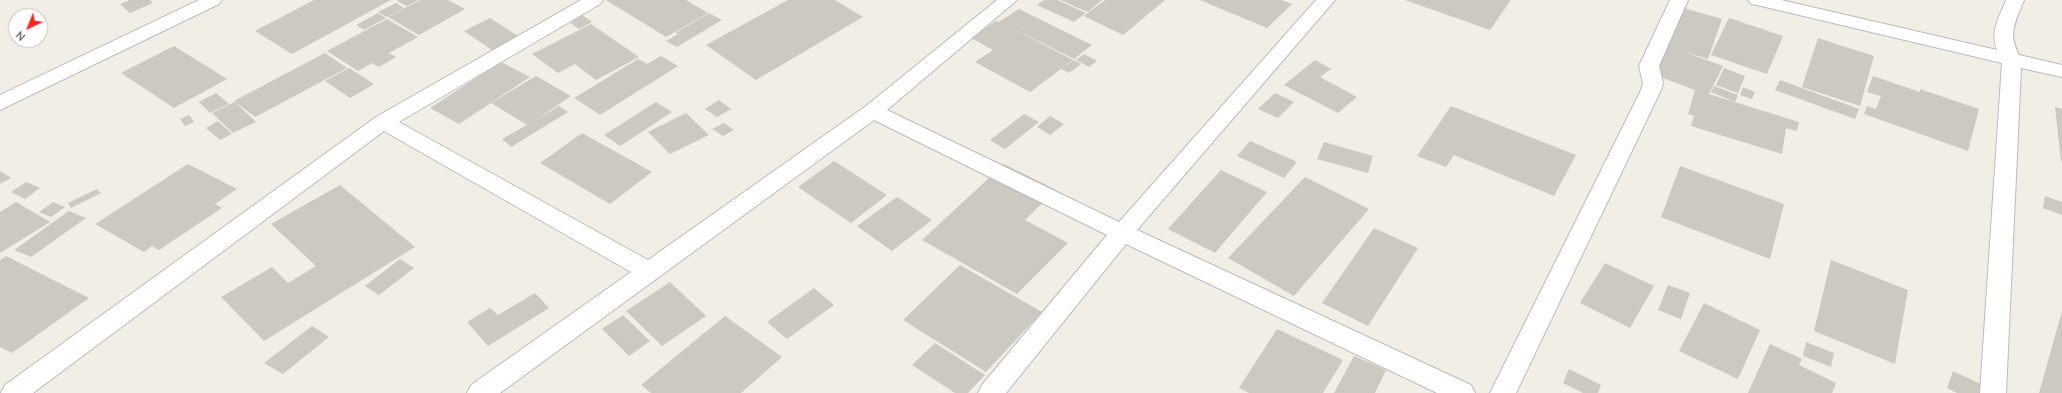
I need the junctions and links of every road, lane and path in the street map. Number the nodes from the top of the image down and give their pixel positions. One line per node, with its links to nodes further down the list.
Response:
1 (213, 0): 10 (street)
2 (594, 0): 12 (street)
3 (1008, 0): 11 (street)
4 (1326, 0): 13 (street)
5 (1679, 0): 19 (street)
6 (1757, 0): 8 (street)
7 (2015, 0): 8 (street)
8 (2012, 59): 9 (street); 20 (street)
9 (2062, 71)
10 (0, 103)
11 (873, 111): 13 (street); 14 (street)
12 (383, 122): 14 (street); 15 (street)
13 (1122, 233): 17 (street); 18 (street)
14 (649, 271): 16 (street)
15 (14, 393)
16 (480, 393)
17 (991, 393)
18 (1462, 393)
19 (1503, 393)
20 (1993, 393)

